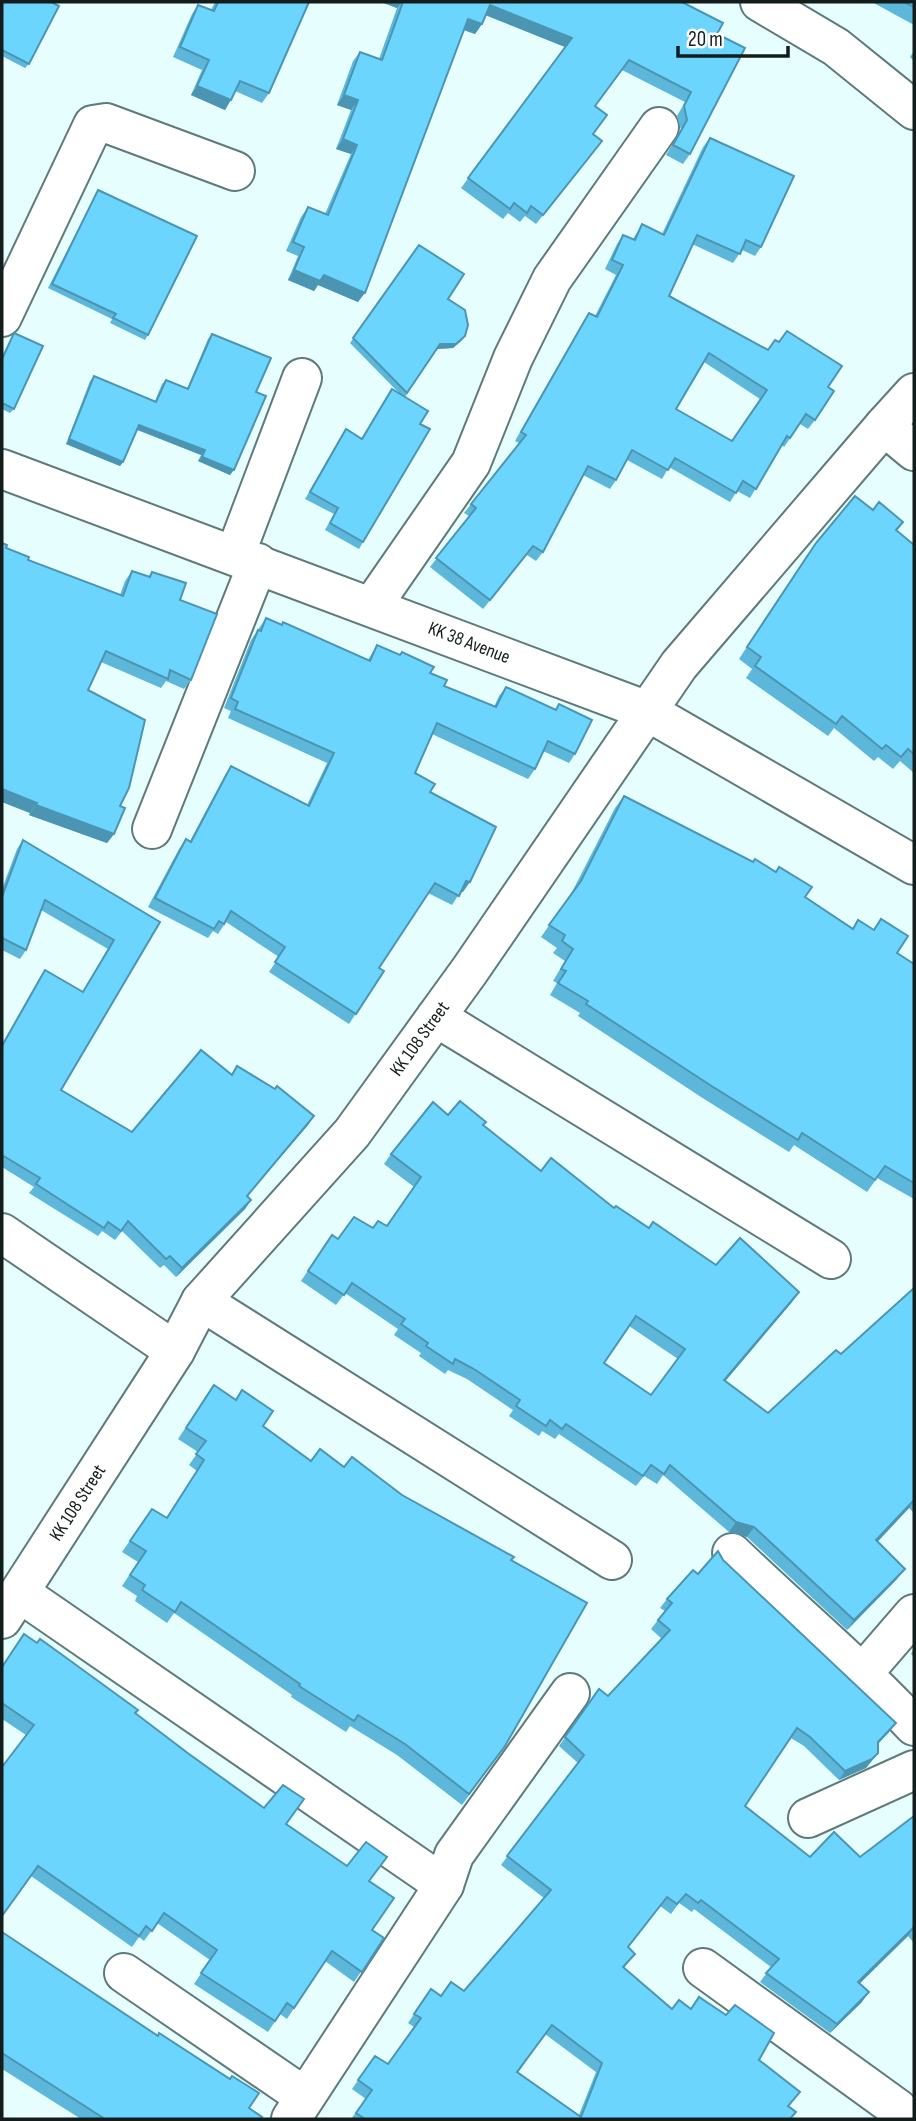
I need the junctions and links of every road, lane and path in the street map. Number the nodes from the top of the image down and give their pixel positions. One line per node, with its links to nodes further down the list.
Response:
1 (760, 2): 2 (street)
2 (914, 110)
3 (659, 127): 12 (street)
4 (235, 171): 5 (street)
5 (2, 317)
6 (302, 378): 11 (street)
7 (914, 393): 8 (street, KK 108 Street)
8 (884, 426): 9 (street); 13 (street, KK 108 Street)
9 (914, 451)
10 (2, 469): 11 (street, KK 38 Avenue)
11 (246, 559): 12 (street, KK 38 Avenue); 14 (street)
12 (372, 606): 13 (street, KK 38 Avenue)
13 (645, 710): 15 (street, KK 38 Avenue); 16 (street, KK 108 Street)
14 (152, 829)
15 (914, 865)
16 (436, 1017): 18 (street); 19 (street, KK 108 Street)
17 (2, 1233): 20 (street)
18 (831, 1259)
19 (201, 1301): 20 (street, KK 108 Street); 22 (street)
20 (176, 1352): 23 (street, KK 108 Street)
21 (732, 1553): 25 (street)
22 (612, 1560)
23 (11, 1606): 30 (street)
24 (914, 1614): 25 (street)
25 (863, 1673): 27 (street)
26 (570, 1693): 30 (street)
27 (914, 1726)
28 (914, 1770): 29 (street)
29 (808, 1818)
30 (444, 1885): 34 (street)
31 (703, 1968): 33 (street)
32 (124, 1973): 34 (street)
33 (901, 2105)
34 (298, 2108)

